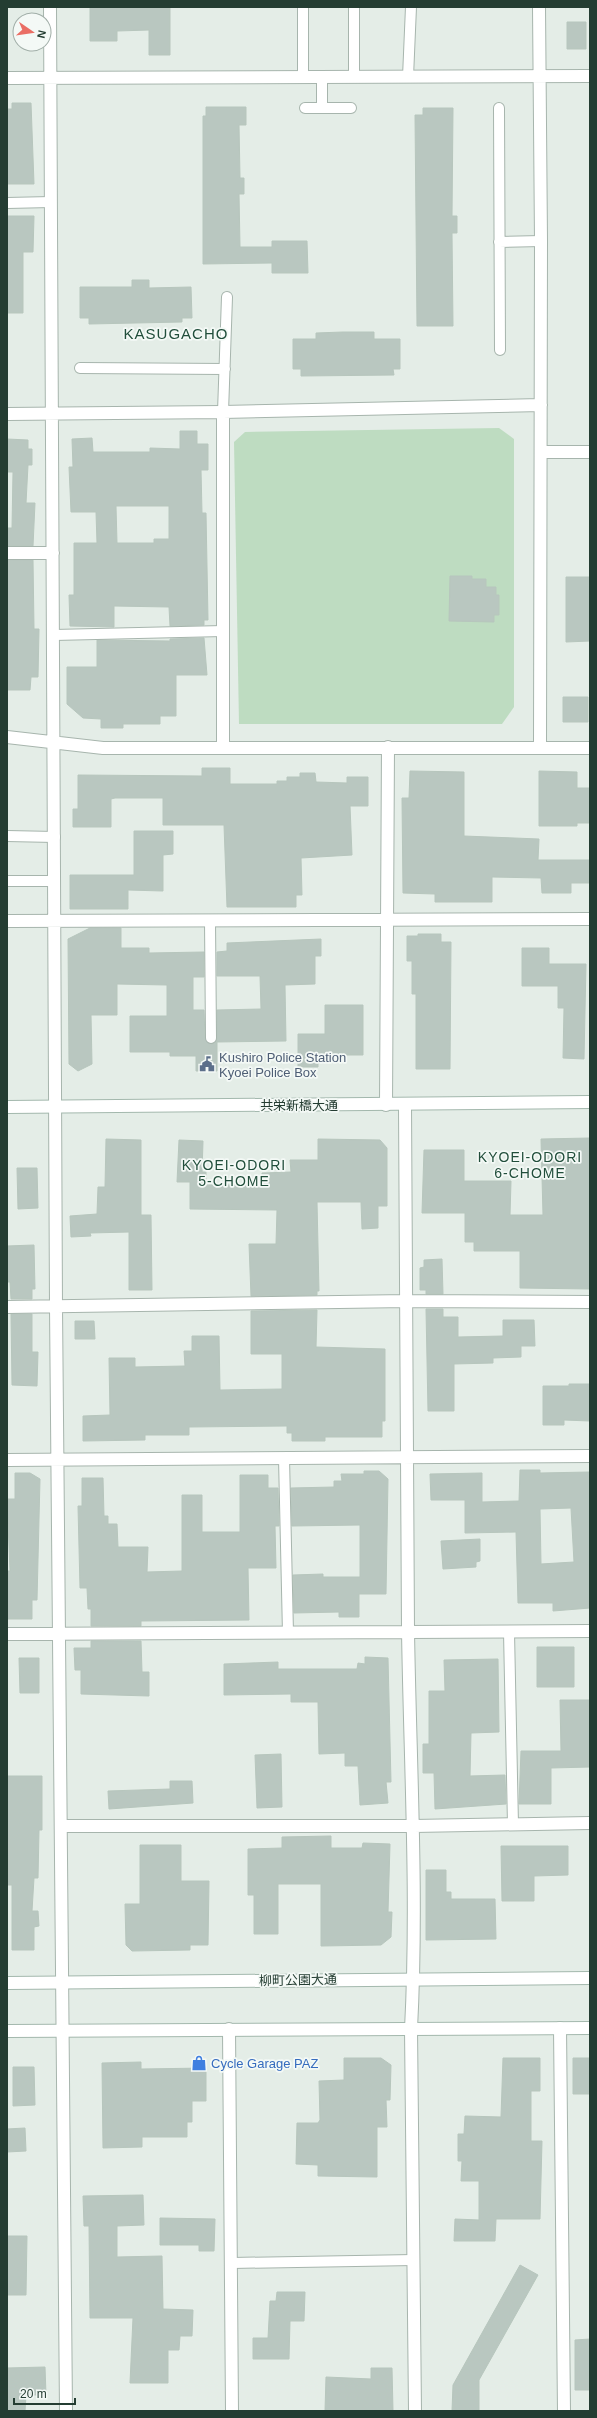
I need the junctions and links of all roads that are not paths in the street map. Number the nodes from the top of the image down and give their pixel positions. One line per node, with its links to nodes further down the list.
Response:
1 (50, 7): 7 (street)
2 (303, 7): 8 (lane)
3 (354, 7): 10 (lane)
4 (411, 7): 11 (lane)
5 (539, 7): 12 (street)
6 (590, 76): 12 (street)
7 (50, 77): 8 (street); 13 (street); 18 (street)
8 (303, 77): 9 (street)
9 (322, 77): 10 (street); 15 (lane)
10 (354, 77): 11 (street)
11 (408, 77): 12 (street)
12 (540, 77): 20 (street)
13 (7, 78)
14 (305, 108): 15 (lane)
15 (322, 108): 16 (lane)
16 (350, 108)
17 (499, 108): 21 (lane)
18 (51, 202): 19 (lane); 29 (street)
19 (7, 203)
20 (541, 241): 21 (lane); 26 (street)
21 (499, 242): 23 (lane)
22 (227, 297): 25 (lane)
23 (500, 350)
24 (80, 368): 25 (lane)
25 (225, 369): 27 (lane)
26 (542, 405): 27 (street); 30 (street)
27 (223, 412): 29 (street); 34 (street)
28 (7, 414): 29 (street)
29 (53, 414): 33 (street)
30 (541, 452): 31 (street); 40 (street)
31 (590, 452)
32 (7, 553): 33 (street)
33 (53, 553): 35 (street)
34 (223, 631): 35 (lane); 39 (street)
35 (54, 635): 37 (street)
36 (7, 737): 37 (street)
37 (55, 742): 39 (street); 43 (street)
38 (388, 747): 39 (street); 40 (street); 50 (street)
39 (223, 748)
40 (540, 748): 41 (street)
41 (590, 748)
42 (7, 836): 43 (lane)
43 (54, 837): 45 (street)
44 (7, 881): 45 (lane)
45 (54, 881): 48 (street)
46 (590, 919): 50 (street)
47 (7, 921): 48 (street)
48 (54, 921): 49 (street); 55 (street)
49 (210, 921): 50 (street); 51 (lane)
50 (386, 921): 53 (street)
51 (211, 1038)
52 (590, 1102): 54 (street, 共栄新橋大通)
53 (386, 1105): 54 (street, 共栄新橋大通); 55 (street, 共栄新橋大通)
54 (405, 1105): 57 (street)
55 (55, 1106): 56 (street, 共栄新橋大通); 60 (street)
56 (7, 1107)
57 (407, 1301): 58 (street); 60 (street); 61 (street)
58 (590, 1302)
59 (7, 1307): 60 (street)
60 (56, 1308): 65 (street)
61 (407, 1456): 62 (street); 63 (street); 67 (street)
62 (590, 1456)
63 (284, 1458): 65 (street); 70 (lane)
64 (7, 1460): 65 (street)
65 (58, 1460): 69 (street)
66 (590, 1631): 68 (street)
67 (408, 1632): 68 (street); 70 (street); 75 (street)
68 (509, 1632): 73 (lane)
69 (60, 1633): 70 (street); 71 (street); 74 (street)
70 (288, 1633)
71 (7, 1634)
72 (590, 1823): 73 (street)
73 (513, 1825): 75 (street)
74 (61, 1826): 75 (street); 79 (street)
75 (414, 1826): 77 (street)
76 (590, 1978): 77 (street, 柳町公園大通)
77 (414, 1979): 79 (street, 柳町公園大通); 83 (street)
78 (7, 1983): 79 (street, 柳町公園大通)
79 (61, 1983): 85 (street)
80 (560, 2028): 81 (street); 83 (street); 91 (street)
81 (590, 2028)
82 (229, 2029): 83 (street); 85 (street); 87 (street)
83 (411, 2029): 86 (street)
84 (7, 2031): 85 (street)
85 (63, 2031): 88 (street)
86 (414, 2260): 87 (lane); 90 (street)
87 (232, 2263): 89 (street)
88 (66, 2411)
89 (232, 2411)
90 (415, 2411)
91 (564, 2411)

